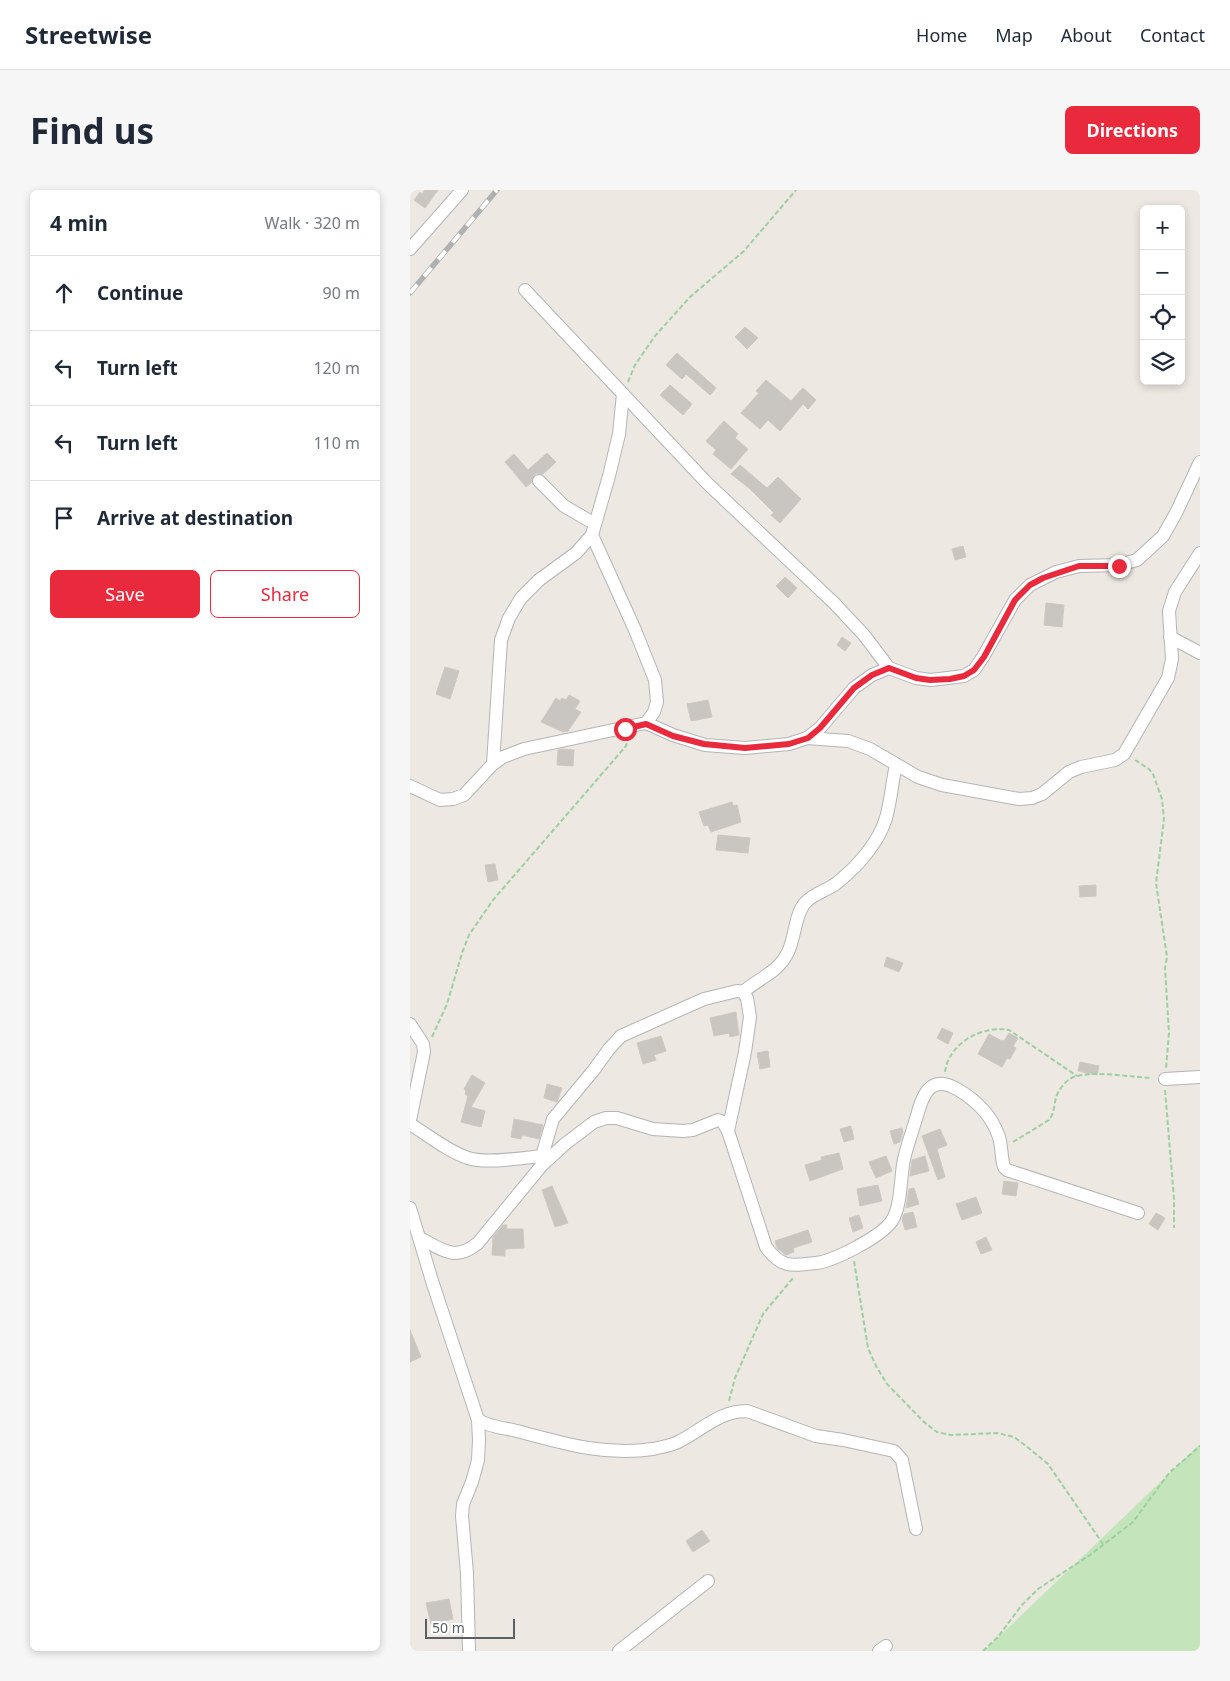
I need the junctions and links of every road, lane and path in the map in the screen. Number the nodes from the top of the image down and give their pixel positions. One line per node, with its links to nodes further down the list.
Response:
1 (462, 190): 3 (street)
2 (796, 190): 5 (path)
3 (410, 249)
4 (525, 290): 5 (street)
5 (623, 394): 8 (street); 12 (street)
6 (1200, 462): 12 (street)
7 (539, 481): 8 (street)
8 (594, 530): 13 (street); 17 (street)
9 (1200, 553): 10 (street)
10 (1170, 636): 11 (street); 16 (street)
11 (1200, 653)
12 (889, 668): 15 (street)
13 (646, 724): 14 (street); 15 (street)
14 (625, 729): 17 (street); 22 (path)
15 (808, 738): 18 (street)
16 (1124, 754): 18 (street); 25 (path)
17 (493, 764): 19 (street)
18 (896, 765): 20 (street)
19 (410, 786)
20 (743, 992): 28 (street); 30 (street)
21 (410, 1024): 22 (street)
22 (424, 1052): 27 (street)
23 (1077, 1076): 25 (path); 26 (path); 29 (path)
24 (1200, 1077): 25 (street)
25 (1165, 1079): 33 (path)
26 (941, 1084): 29 (street); 35 (street)
27 (410, 1122): 30 (street)
28 (728, 1131): 30 (street); 36 (street)
29 (1002, 1150): 32 (street)
30 (542, 1161): 34 (street)
31 (410, 1208): 34 (street)
32 (1138, 1213)
33 (1174, 1228)
34 (420, 1238): 38 (street)
35 (852, 1249): 36 (street); 41 (path)
36 (804, 1264): 37 (path)
37 (725, 1414): 38 (street); 40 (street)
38 (478, 1420): 43 (street)
39 (1200, 1446): 41 (path)
40 (916, 1529)
41 (1103, 1544): 45 (path)
42 (708, 1581): 44 (street)
43 (469, 1651)
44 (619, 1651)
45 (983, 1651)

